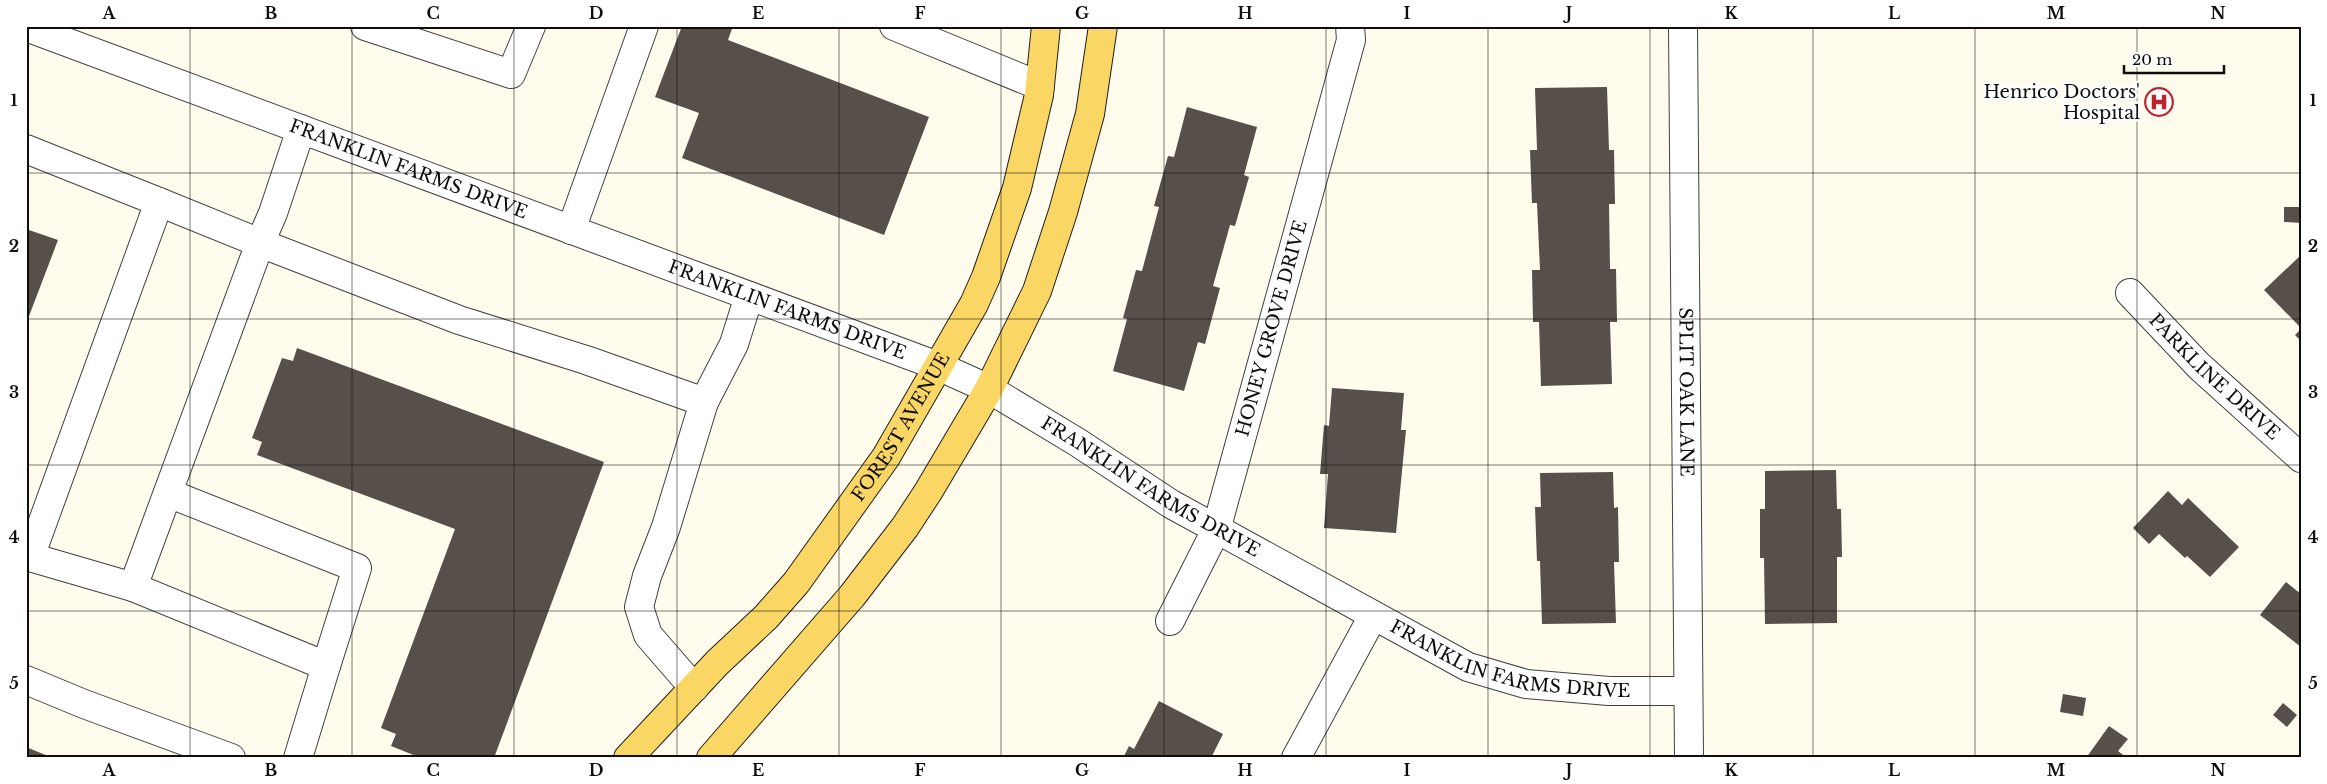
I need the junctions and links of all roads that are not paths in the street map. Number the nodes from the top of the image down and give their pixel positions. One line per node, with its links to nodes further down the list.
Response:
1 (365, 26): 2 (street)
2 (531, 26)
3 (644, 26): 14 (street)
4 (894, 26): 10 (street)
5 (1046, 26): 10 (main road, FOREST AVENUE)
6 (1103, 26): 19 (main road)
7 (1350, 26): 23 (street, HONEY GROVE DRIVE)
8 (1683, 26): 31 (street, SPLIT OAK LANE)
9 (26, 27): 11 (street, FRANKLIN FARMS DRIVE)
10 (1040, 86): 18 (main road, FOREST AVENUE)
11 (301, 129): 14 (street, FRANKLIN FARMS DRIVE); 15 (street)
12 (26, 149): 13 (street)
13 (159, 202): 15 (street); 24 (street)
14 (571, 230): 17 (street, FRANKLIN FARMS DRIVE)
15 (260, 244): 20 (street); 22 (street)
16 (2130, 293): 21 (street, PARKLINE DRIVE)
17 (749, 296): 18 (street, FRANKLIN FARMS DRIVE); 20 (street)
18 (938, 366): 19 (street, FRANKLIN FARMS DRIVE); 30 (main road, FOREST AVENUE)
19 (989, 389): 23 (street, FRANKLIN FARMS DRIVE); 35 (main road)
20 (704, 402): 30 (street)
21 (2301, 458)
22 (168, 493): 25 (street); 28 (street)
23 (1216, 530): 26 (street, FRANKLIN FARMS DRIVE); 27 (street, HONEY GROVE DRIVE)
24 (28, 556): 25 (street)
25 (133, 587): 28 (street)
26 (1373, 616): 31 (street, FRANKLIN FARMS DRIVE); 36 (street)
27 (1170, 621)
28 (326, 666): 33 (street)
29 (26, 680): 32 (street)
30 (694, 688): 34 (main road, FOREST AVENUE)
31 (1688, 691): 37 (street, SPLIT OAK LANE)
32 (231, 758)
33 (298, 758)
34 (628, 758)
35 (711, 758)
36 (1296, 758)
37 (1689, 758)

